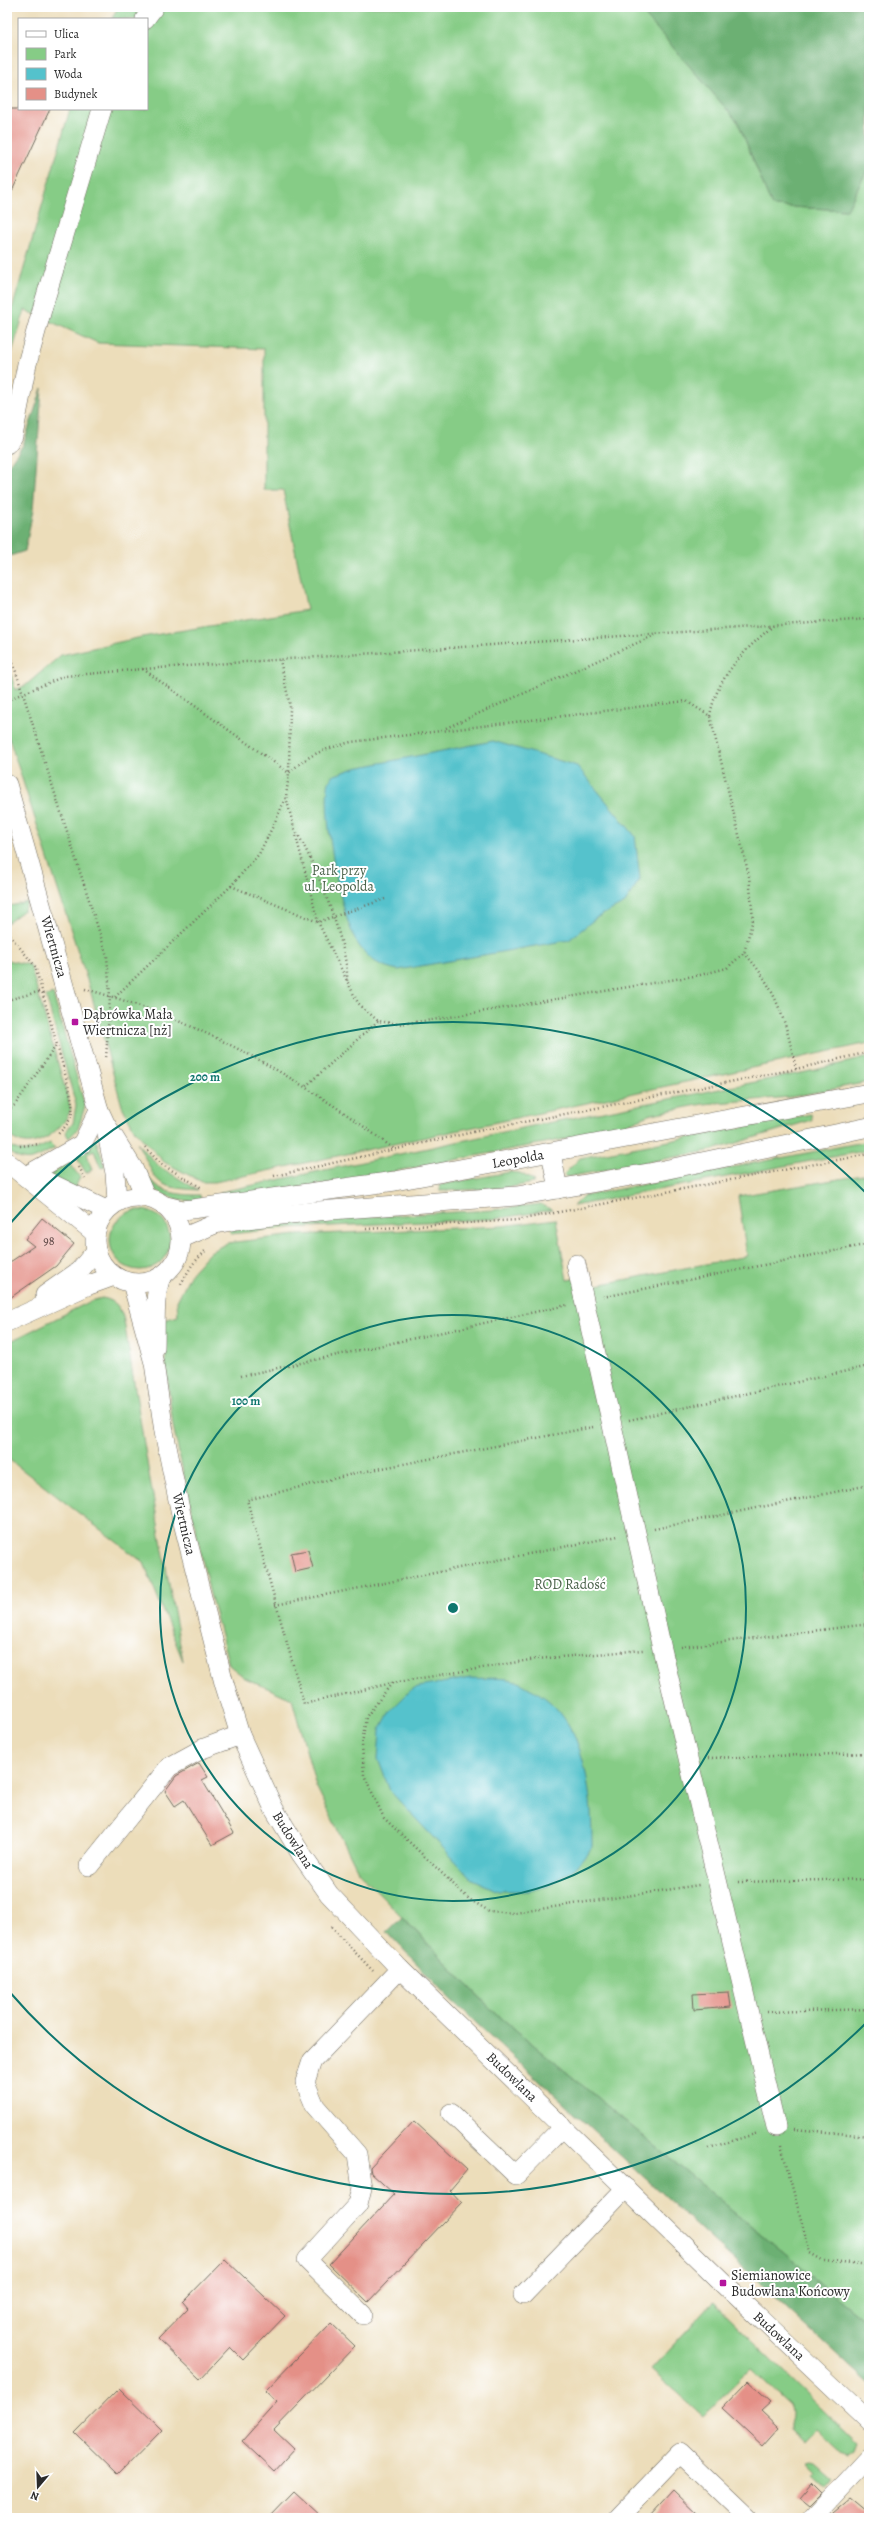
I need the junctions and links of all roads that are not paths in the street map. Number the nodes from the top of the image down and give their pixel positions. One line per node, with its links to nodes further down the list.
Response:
1 (154, 7): 2 (street)
2 (146, 18)
3 (102, 110): 4 (street)
4 (7, 444)
5 (7, 784): 7 (street, Wiertnicza)
6 (869, 1093): 9 (street, Leopolda)
7 (102, 1117): 11 (street); 13 (street, Wiertnicza); 14 (street, Wiertnicza)
8 (869, 1126): 12 (street)
9 (550, 1153): 12 (street); 15 (street, Leopolda)
10 (8, 1163): 11 (street); 16 (street)
11 (31, 1173): 14 (street)
12 (558, 1189): 17 (street)
13 (145, 1196): 14 (street); 15 (street)
14 (112, 1206): 16 (street)
15 (166, 1206): 17 (street)
16 (95, 1233): 18 (street)
17 (182, 1238): 21 (street)
18 (96, 1251): 20 (street); 23 (street)
19 (576, 1264): 31 (street)
20 (114, 1276): 22 (street); 23 (street)
21 (161, 1277): 22 (street); 24 (street, Wiertnicza)
22 (132, 1283): 24 (street, Wiertnicza)
23 (10, 1320)
24 (154, 1363): 25 (street, Wiertnicza)
25 (224, 1683): 26 (street, Budowlana)
26 (240, 1735): 27 (street); 28 (street, Budowlana)
27 (89, 1866)
28 (400, 1969): 30 (street, Budowlana); 34 (street)
29 (451, 2112): 30 (street)
30 (563, 2127): 32 (street, Budowlana)
31 (776, 2127)
32 (626, 2188): 33 (street); 35 (street, Budowlana)
33 (524, 2295)
34 (363, 2315)
35 (869, 2421)
36 (869, 2457): 39 (street)
37 (618, 2518): 38 (street)
38 (748, 2518)
39 (812, 2518)

